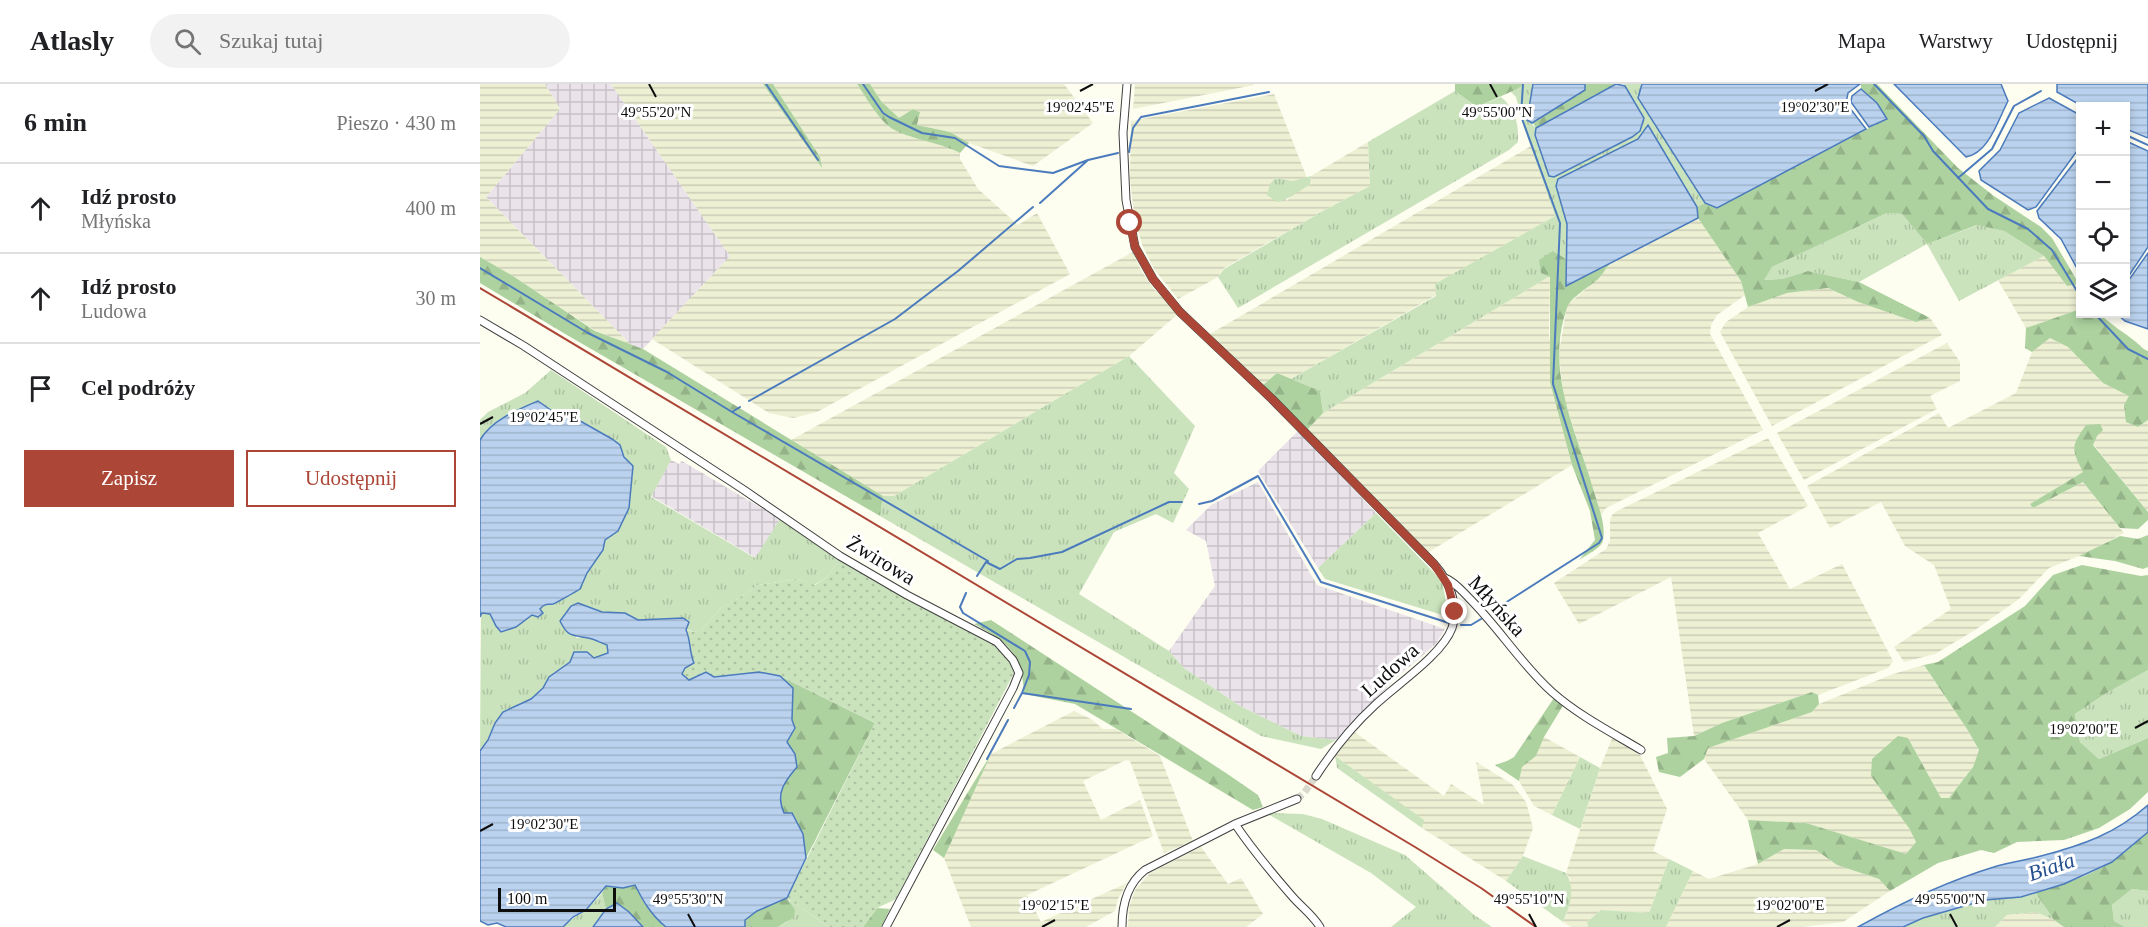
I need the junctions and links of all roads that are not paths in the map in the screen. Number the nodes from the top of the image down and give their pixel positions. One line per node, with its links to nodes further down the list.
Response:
1 (1127, 84): 3 (street, Młyńska)
2 (480, 320): 8 (street, Żwirowa)
3 (1445, 578): 4 (street, Młyńska); 5 (street, Ludowa)
4 (1641, 750)
5 (1316, 776)
6 (1297, 799): 7 (street)
7 (1234, 824): 9 (street); 10 (street)
8 (886, 927)
9 (1122, 927)
10 (1320, 927)

